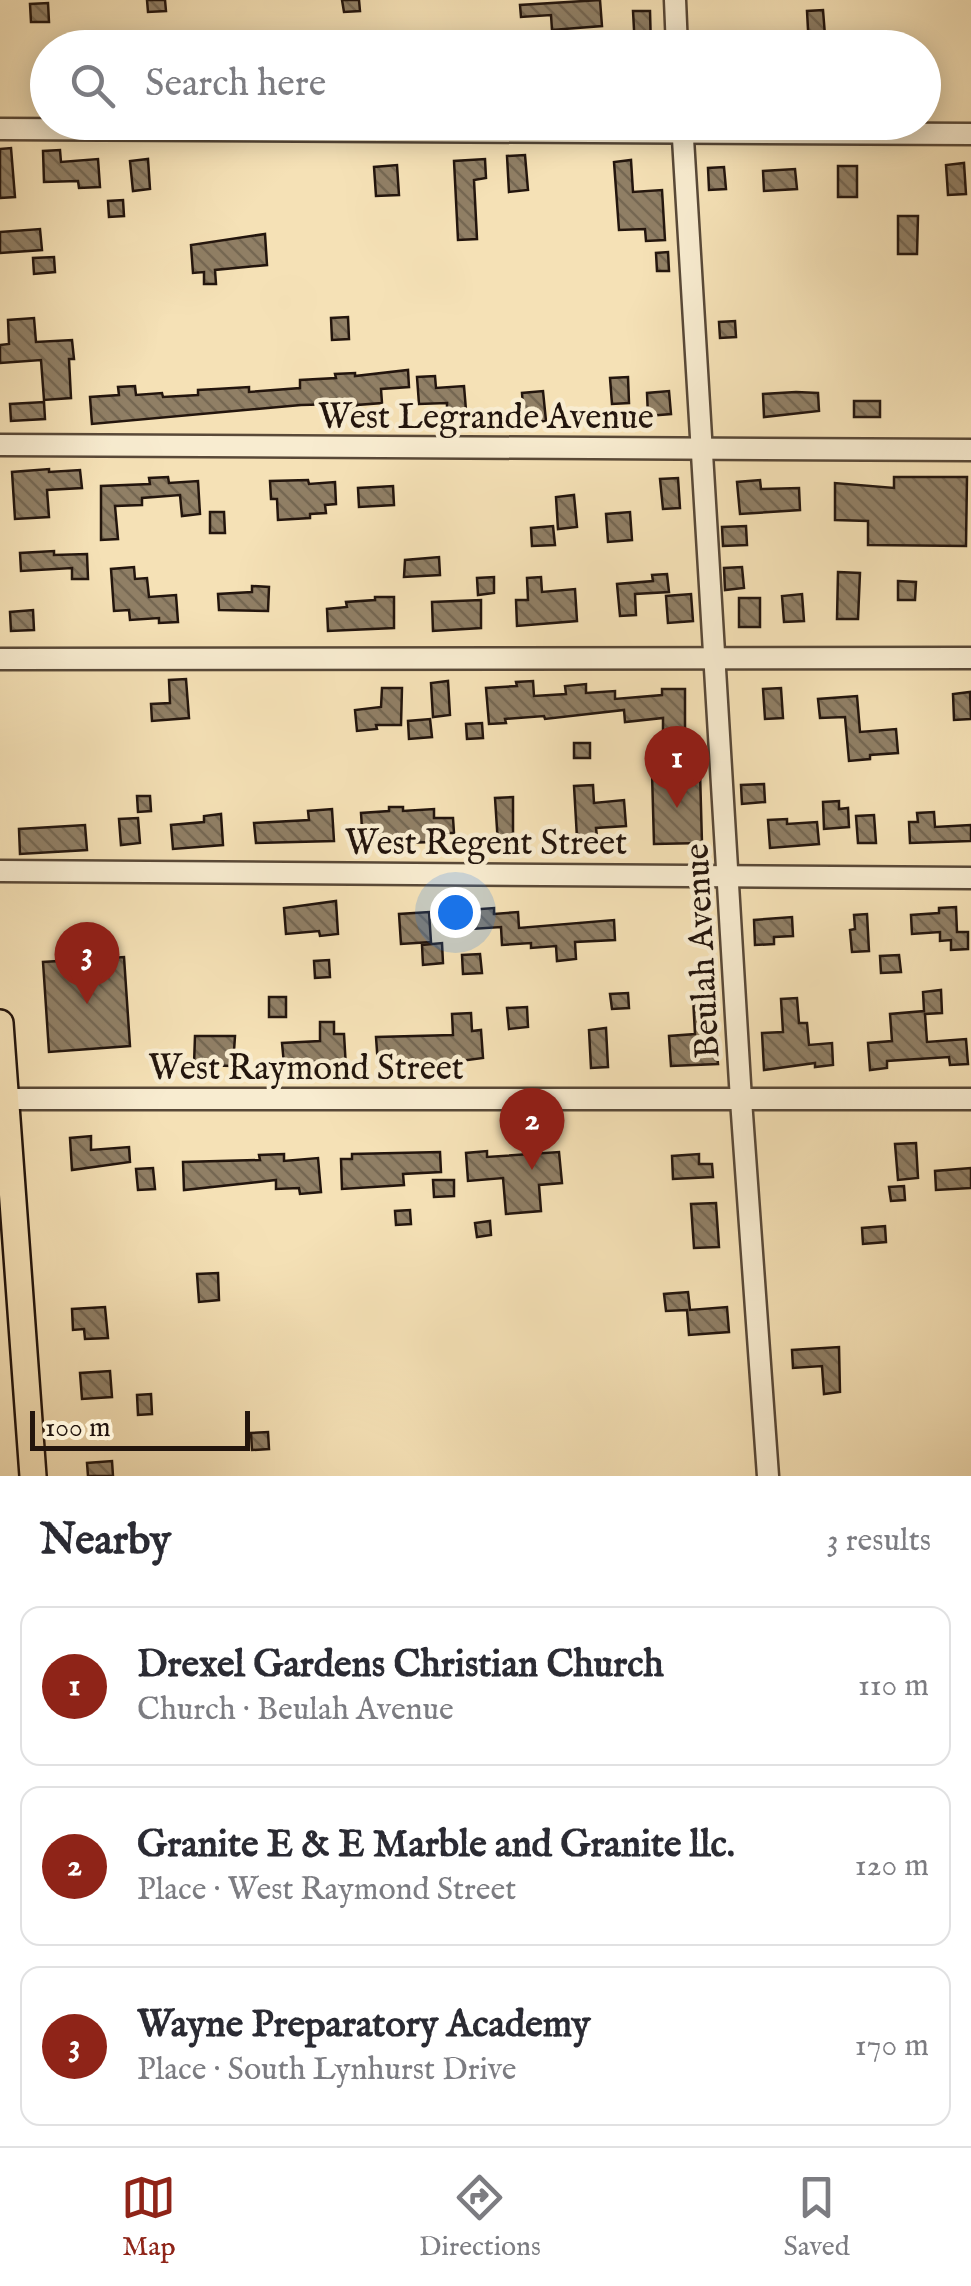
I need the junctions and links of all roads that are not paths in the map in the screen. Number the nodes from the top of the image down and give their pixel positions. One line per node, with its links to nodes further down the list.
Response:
1 (674, 0): 2 (street)
2 (676, 30)
3 (0, 129): 4 (street)
4 (30, 129)
5 (941, 133): 6 (street)
6 (971, 134)
7 (683, 140): 9 (street, Beulah Avenue)
8 (0, 445): 9 (street, West Legrande Avenue)
9 (703, 449): 10 (street, West Legrande Avenue); 11 (street, Beulah Avenue)
10 (971, 450)
11 (716, 658): 12 (street); 13 (street); 15 (street, Beulah Avenue)
12 (971, 658)
13 (0, 659)
14 (0, 871): 15 (street, West Regent Street)
15 (729, 876): 16 (street, West Regent Street); 20 (street, Beulah Avenue)
16 (971, 878)
17 (0, 1023): 18 (main road)
18 (2, 1099): 20 (street, West Raymond Street); 21 (main road)
19 (971, 1099): 20 (street, West Raymond Street)
20 (742, 1100): 22 (street, Beulah Avenue)
21 (33, 1476)
22 (768, 1476)

